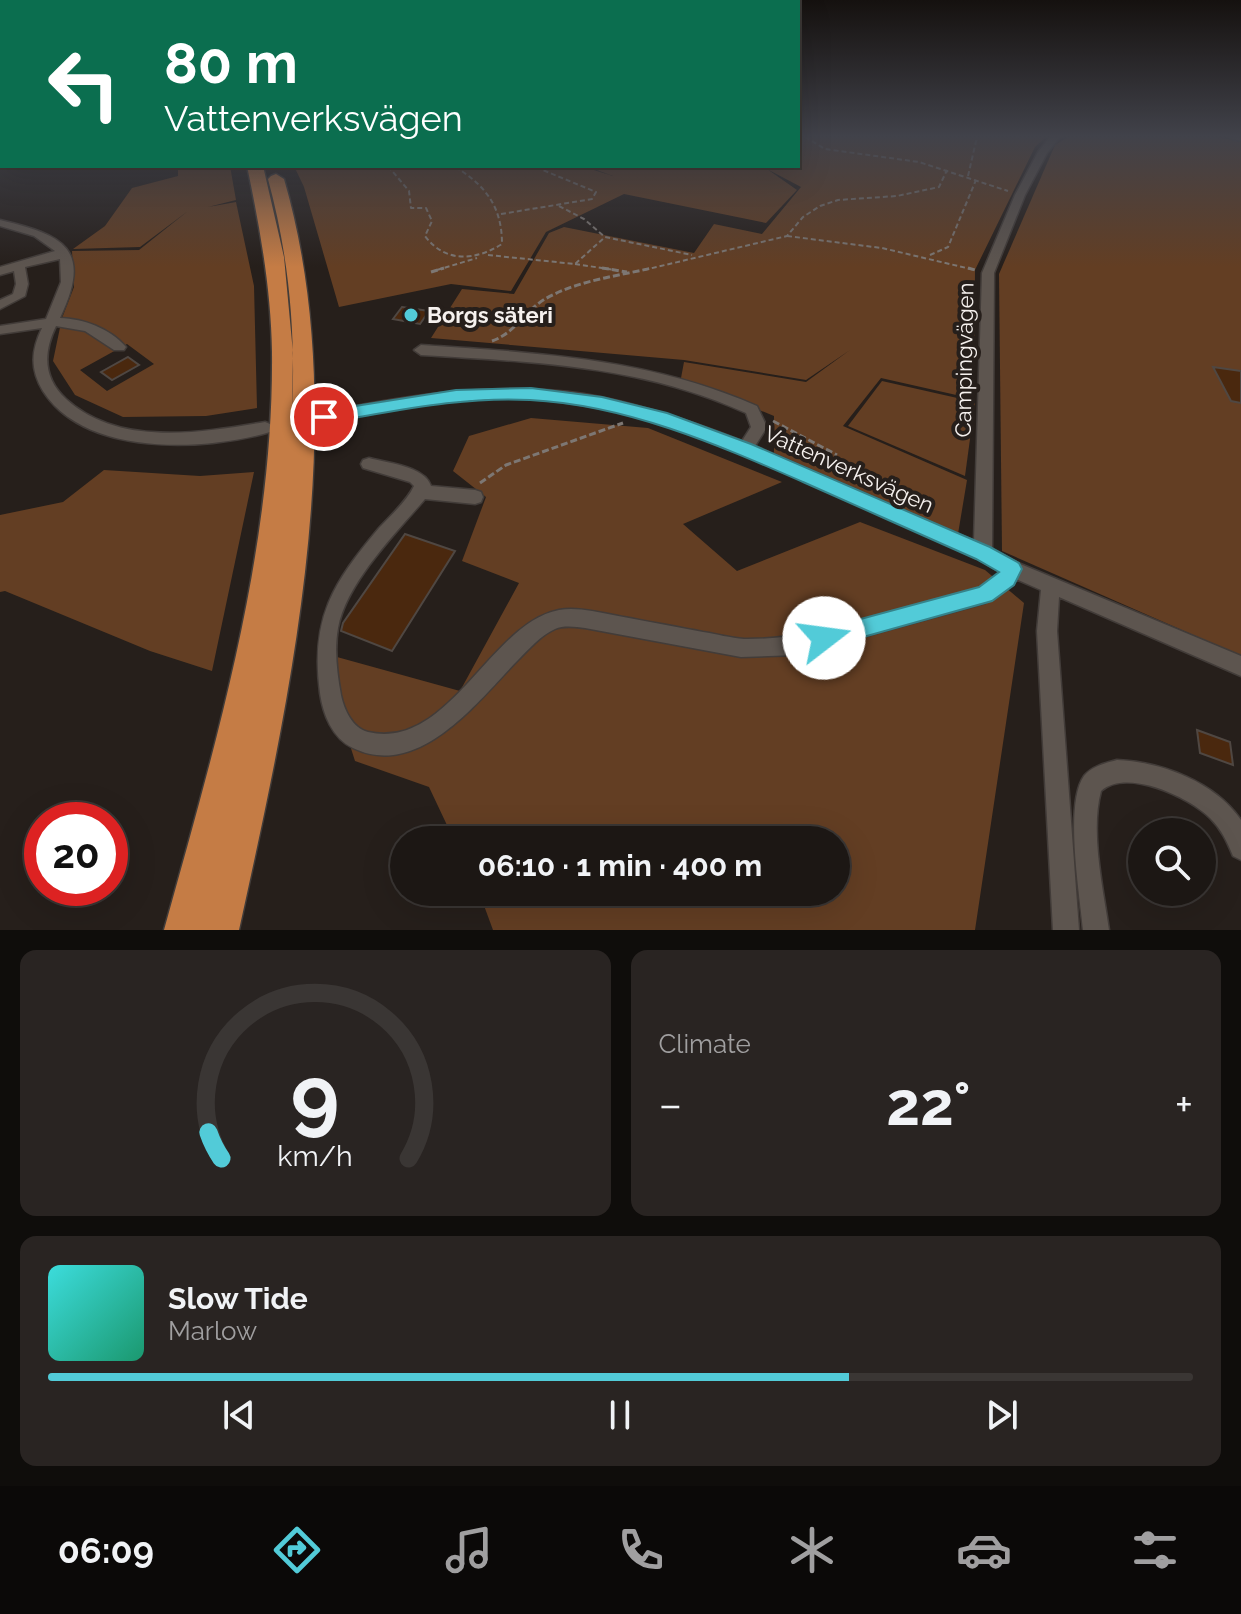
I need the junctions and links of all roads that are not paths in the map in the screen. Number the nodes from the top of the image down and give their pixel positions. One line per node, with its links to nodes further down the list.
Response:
1 (259, 180): 24 (highway)
2 (276, 180): 25 (highway)
3 (1028, 180): 19 (street, Campingvägen)
4 (0, 223): 5 (street)
5 (62, 253): 6 (street); 9 (street)
6 (19, 265): 7 (street); 8 (street)
7 (0, 271)
8 (0, 305)
9 (51, 323): 10 (street); 11 (street); 14 (street)
10 (0, 330)
11 (119, 347)
12 (421, 350): 15 (street)
13 (324, 417): 15 (street, Vattenverksvägen)
14 (265, 428)
15 (745, 449): 19 (street, Vattenverksvägen)
16 (369, 464): 17 (street)
17 (421, 492): 18 (street); 20 (street)
18 (475, 497)
19 (983, 553): 20 (street, Vattenverksvägen)
20 (1012, 569): 21 (street, Vattenverksvägen)
21 (1050, 586): 22 (street, Vattenverksvägen); 26 (street)
22 (1241, 666)
23 (1241, 848): 27 (street)
24 (183, 930)
25 (220, 930)
26 (1066, 930)
27 (1096, 930)

